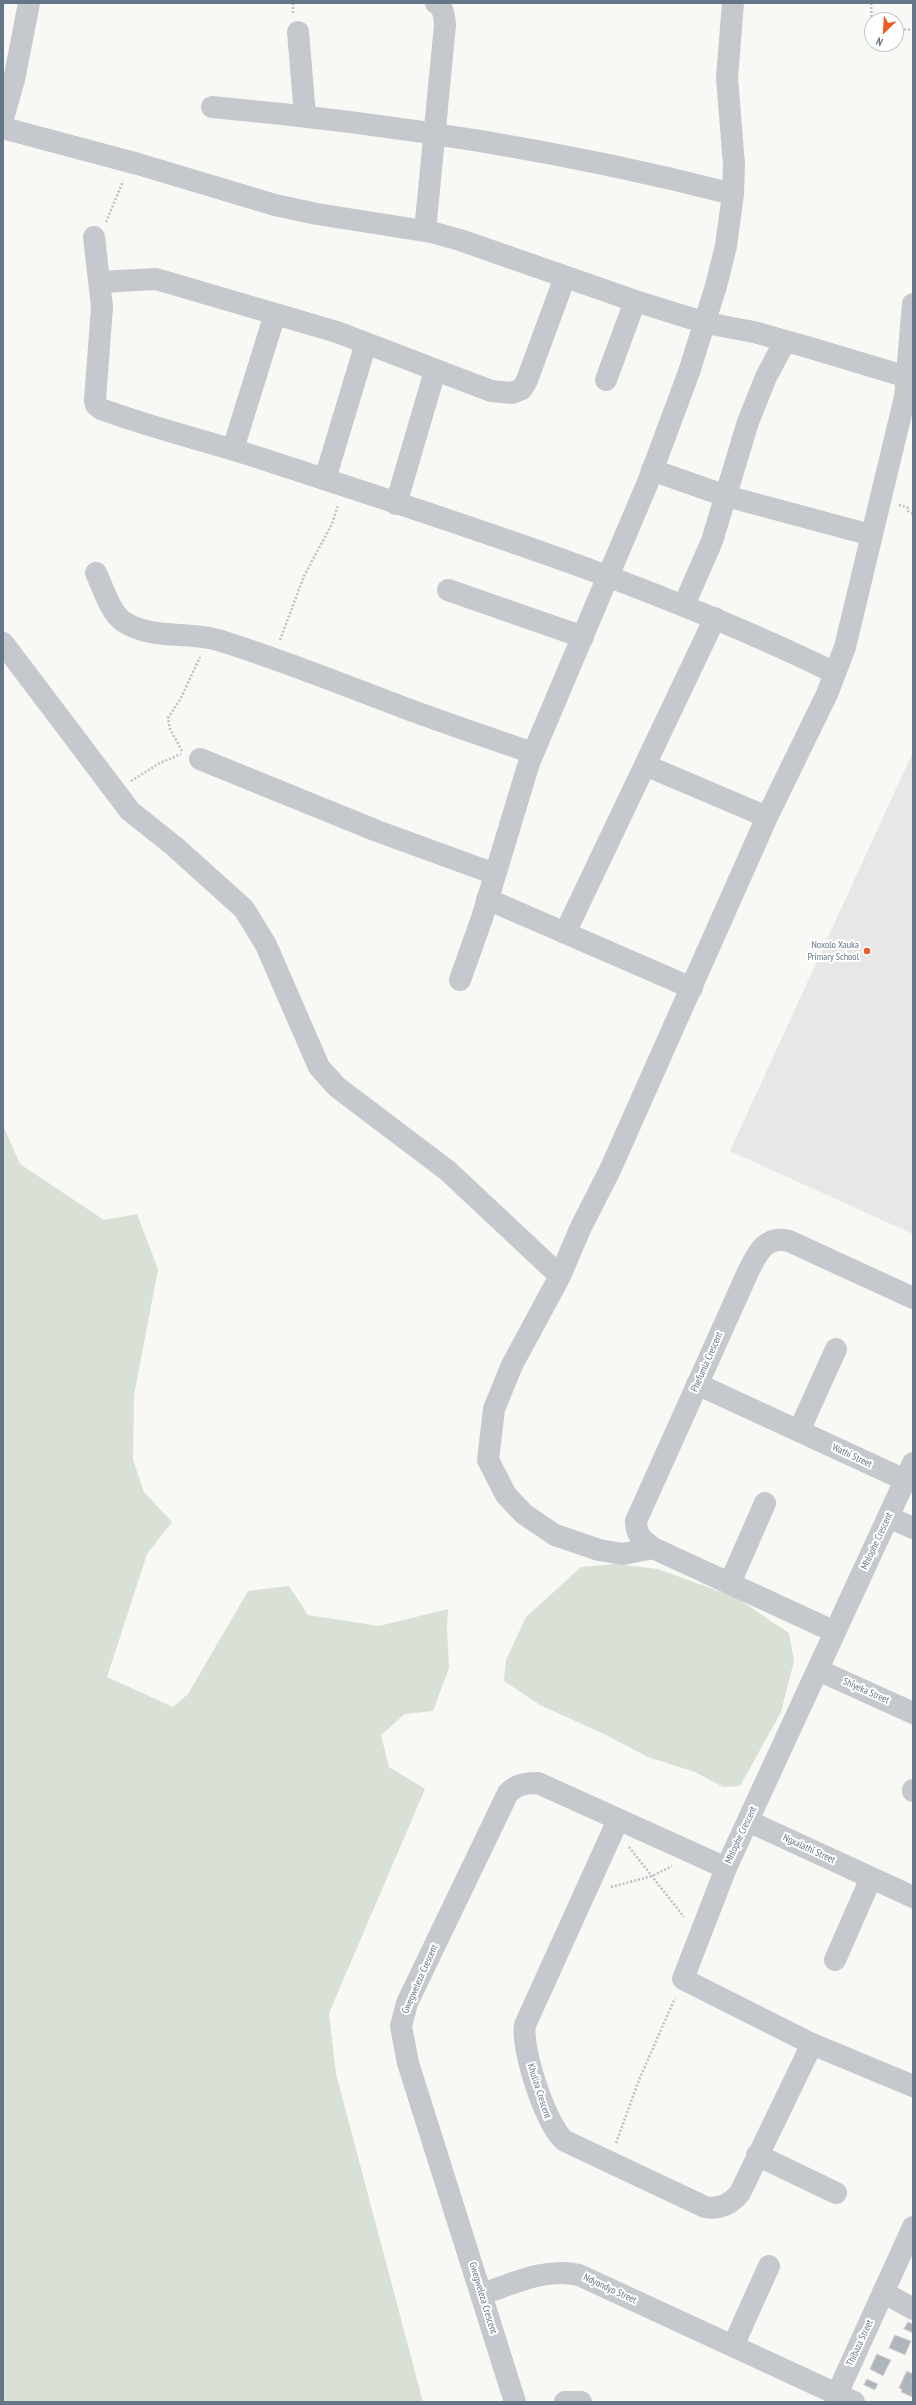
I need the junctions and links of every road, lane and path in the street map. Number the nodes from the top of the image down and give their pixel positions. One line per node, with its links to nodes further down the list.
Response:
1 (29, 3): 5 (street)
2 (733, 3): 12 (street)
3 (439, 4): 10 (street)
4 (298, 32): 7 (street)
5 (8, 79): 8 (street)
6 (212, 107): 7 (street)
7 (305, 115): 10 (street)
8 (3, 118)
9 (3, 128): 11 (street)
10 (434, 134): 12 (street); 13 (street)
11 (127, 161): 13 (street); 14 (path)
12 (733, 194): 20 (street)
13 (425, 231): 15 (street)
14 (94, 237): 16 (street)
15 (565, 277): 17 (street); 23 (street)
16 (101, 282): 19 (street); 26 (street)
17 (635, 301): 20 (street); 25 (street)
18 (913, 304): 24 (street)
19 (275, 314): 22 (street); 26 (street)
20 (706, 322): 21 (street); 27 (street)
21 (785, 341): 24 (street); 29 (street)
22 (366, 344): 23 (street); 28 (street)
23 (435, 371): 30 (street)
24 (907, 377): 31 (street)
25 (606, 380)
26 (232, 449): 28 (street)
27 (652, 470): 29 (street); 33 (street)
28 (334, 482): 30 (street); 40 (path)
29 (726, 496): 31 (street); 35 (street)
30 (396, 504): 33 (street)
31 (871, 535): 41 (street)
32 (96, 573): 38 (street)
33 (610, 576): 35 (street); 37 (street)
34 (448, 590): 37 (street)
35 (684, 605): 36 (street)
36 (715, 618): 41 (street); 44 (street)
37 (582, 637): 42 (street)
38 (208, 638): 40 (street); 45 (path)
39 (3, 643): 45 (street)
40 (273, 659): 42 (street)
41 (835, 673): 46 (street)
42 (533, 753): 47 (street)
43 (200, 759): 47 (street)
44 (645, 765): 46 (street); 49 (street)
45 (114, 790): 52 (street)
46 (767, 818): 51 (street)
47 (495, 874): 48 (street)
48 (487, 899): 49 (street); 50 (street)
49 (565, 933): 51 (street)
50 (460, 980)
51 (692, 988): 52 (street)
52 (560, 1276): 61 (street)
53 (913, 1298): 55 (street, Phefumla Crescent)
54 (836, 1349): 56 (street)
55 (697, 1384): 56 (street, Wathi Street); 61 (street, Phefumla Crescent)
56 (799, 1431): 57 (street, Wathi Street)
57 (909, 1472): 59 (street, Mhlophe Crescent)
58 (765, 1503): 62 (street)
59 (888, 1517): 60 (street); 63 (street, Mhlophe Crescent)
60 (913, 1528)
61 (652, 1548): 62 (street, Phefumla Crescent)
62 (730, 1583): 63 (street, Phefumla Crescent)
63 (835, 1632): 64 (street, Mhlophe Crescent)
64 (818, 1670): 65 (street, Shiyeka Street); 66 (street, Mhlophe Crescent)
65 (913, 1713)
66 (748, 1821): 69 (street, Mhlophe Crescent); 71 (street, Ngxalathi Street)
67 (616, 1824): 68 (street, Gwegweleza Crescent); 70 (path); 72 (street, Khuliza Crescent); 85 (street, Gwegweleza Crescent)
68 (695, 1854): 69 (street, Gwegweleza Crescent); 70 (path)
69 (726, 1868): 74 (street, Mhlophe Crescent)
70 (652, 1876): 72 (path); 74 (path)
71 (871, 1878): 73 (street, Ngxalathi Street); 75 (street)
72 (585, 1894): 80 (street, Khuliza Crescent)
73 (913, 1897)
74 (699, 1936): 76 (street, Mhlophe Crescent)
75 (835, 1960)
76 (683, 1979): 77 (street); 80 (path)
77 (812, 2044): 78 (street); 79 (street, Khuliza Crescent)
78 (913, 2086)
79 (757, 2156): 80 (street, Khuliza Crescent); 81 (street)
80 (609, 2162)
81 (836, 2193)
82 (913, 2227): 84 (street, Thibaza Street)
83 (769, 2266): 87 (street)
84 (883, 2292): 86 (street); 88 (street, Thibaza Street)
85 (482, 2294): 87 (street, Ndyondyo Street); 89 (street, Gwegweleza Crescent)
86 (913, 2309)
87 (733, 2346): 88 (street, Ndyondyo Street)
88 (836, 2397)
89 (515, 2402)
90 (565, 2402): 91 (street)
91 (581, 2402)

